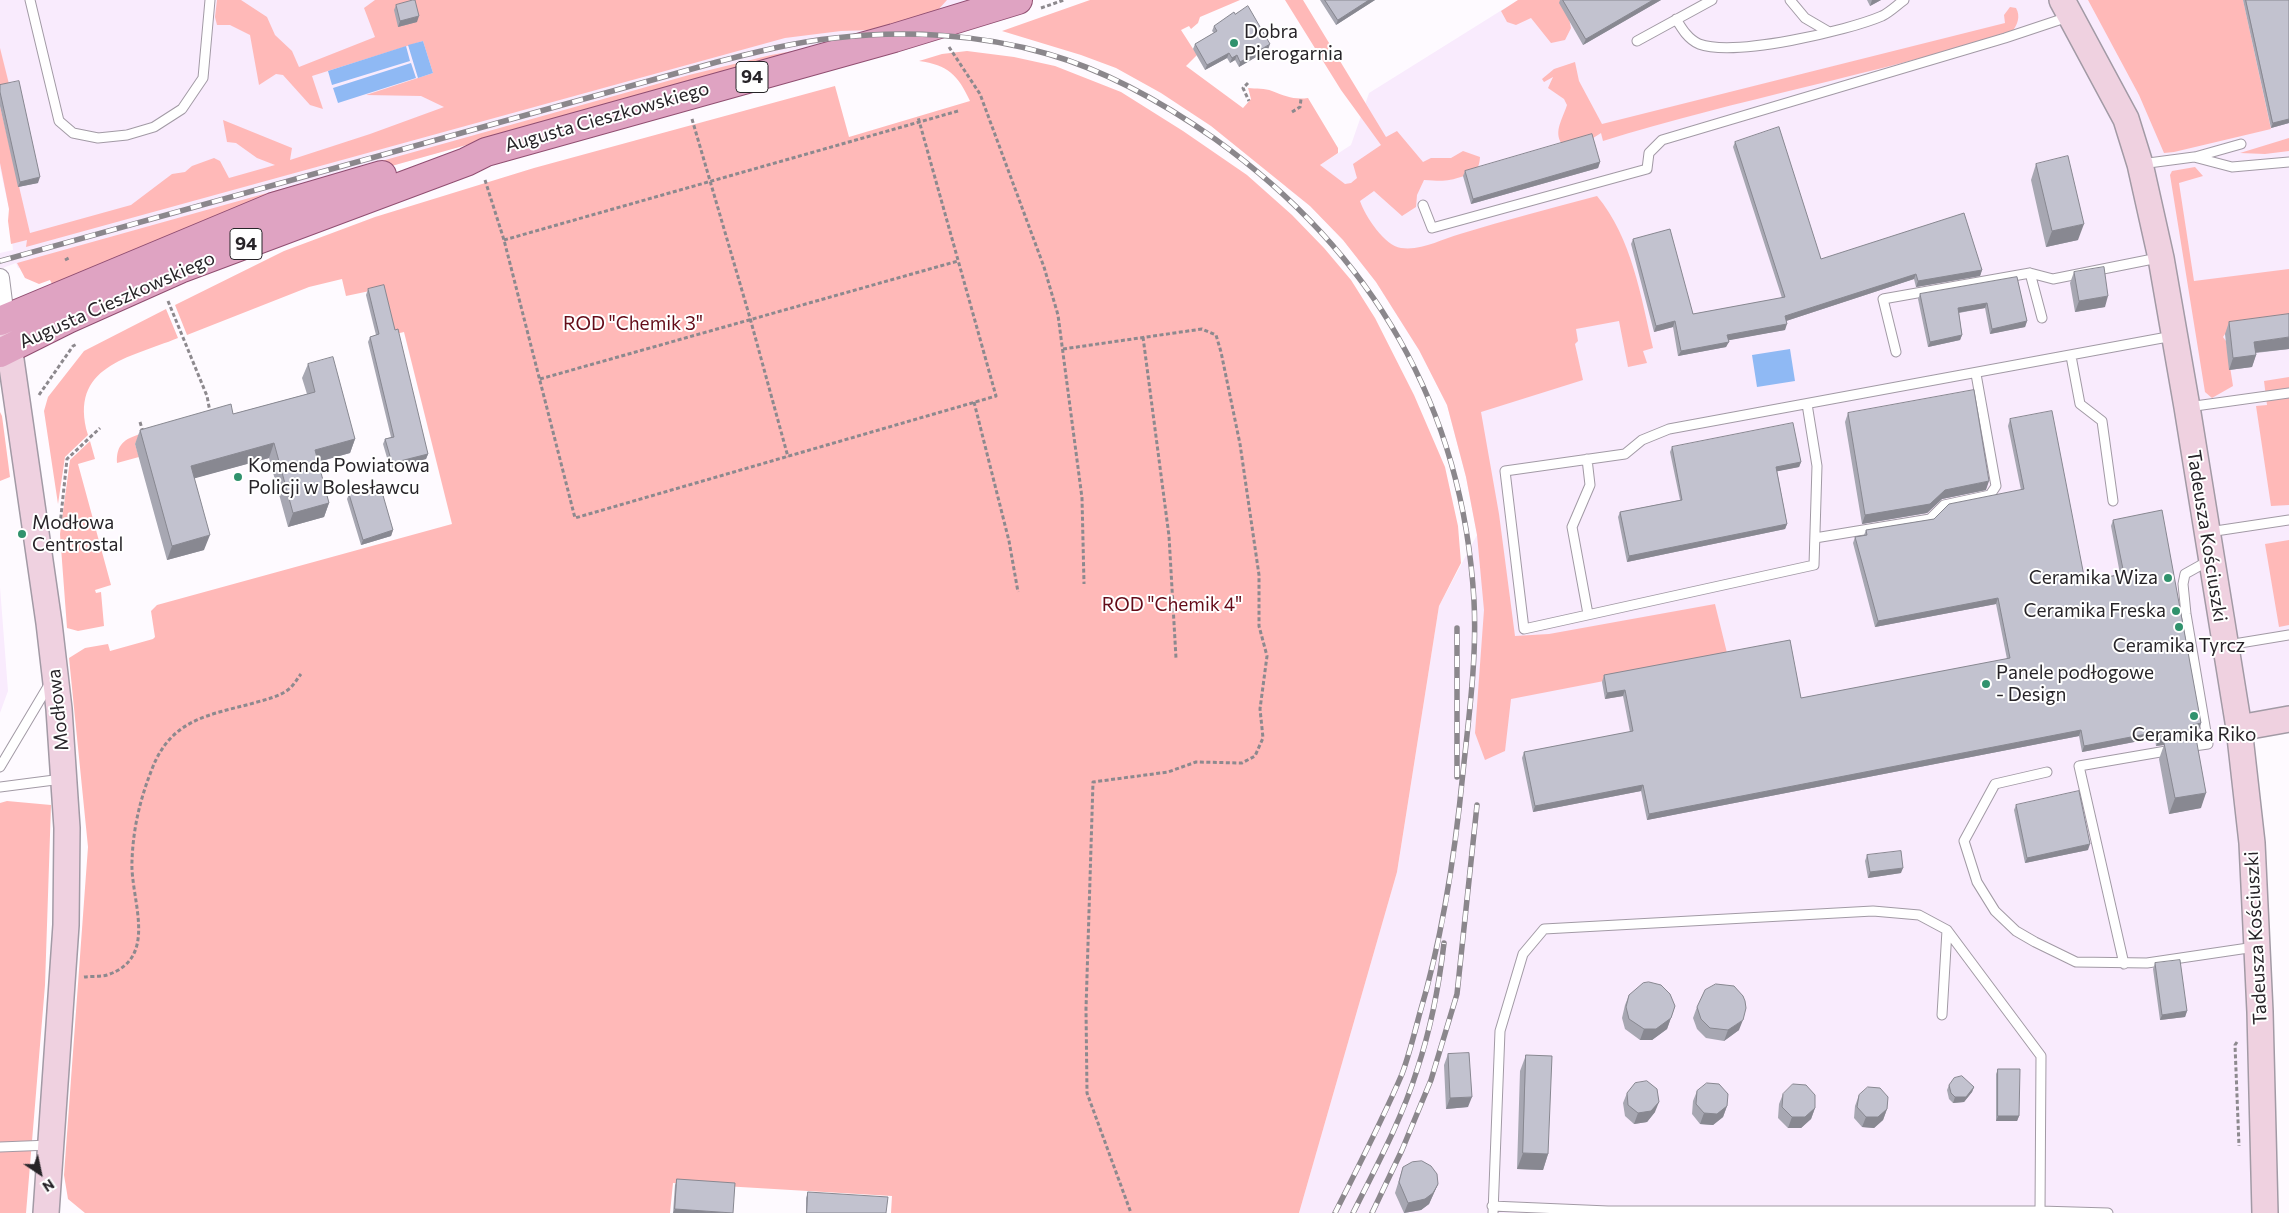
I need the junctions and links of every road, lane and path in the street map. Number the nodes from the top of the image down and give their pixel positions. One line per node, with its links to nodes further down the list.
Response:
1 (30, 0): 2 (lane)
2 (210, 0)
3 (1064, 0): 7 (path)
4 (1712, 0): 9 (lane)
5 (1790, 0): 11 (lane)
6 (1904, 0): 11 (lane)
7 (1028, 4): 10 (main road, Augusta Cieszkowskiego / 94)
8 (2066, 8): 25 (main road, Tadeusza Kościuszki); 27 (lane)
9 (1676, 19): 11 (lane); 12 (lane)
10 (935, 26): 23 (main road, Augusta Cieszkowskiego / 94); 40 (path)
11 (1828, 32)
12 (1637, 41)
13 (1248, 83): 15 (path)
14 (1301, 99): 18 (path)
15 (1249, 101)
16 (958, 110): 20 (path)
17 (690, 112): 26 (path)
18 (1292, 112)
19 (918, 117): 20 (path)
20 (920, 122): 26 (path); 30 (path)
21 (2242, 144): 22 (lane)
22 (2194, 157): 24 (lane); 25 (lane)
23 (484, 162): 28 (path); 36 (main road, Augusta Cieszkowskiego / 94); 41 (main road, Augusta Cieszkowskiego / 94)
24 (2289, 162)
25 (2140, 164): 29 (main road, Tadeusza Kościuszki)
26 (710, 182): 28 (path); 34 (path)
27 (1423, 205)
28 (504, 240): 45 (path)
29 (2162, 258): 31 (lane); 37 (main road, Tadeusza Kościuszki)
30 (958, 261): 34 (path); 48 (path)
31 (2030, 273): 35 (lane); 42 (lane)
32 (0, 278): 36 (street, Modłowa)
33 (158, 303): 51 (path)
34 (750, 318): 45 (path); 55 (path)
35 (2042, 318)
36 (3, 320): 41 (main road, Modłowa)
37 (2174, 335): 43 (lane); 50 (main road, Tadeusza Kościuszki)
38 (1143, 338): 40 (path); 68 (path); 87 (path)
39 (82, 342): 47 (path)
40 (1063, 349): 63 (path)
41 (6, 351): 69 (main road, Modłowa)
42 (1896, 352)
43 (2071, 356): 44 (lane); 57 (lane)
44 (1976, 374): 49 (lane); 61 (lane)
45 (540, 379): 55 (path)
46 (2289, 393): 50 (lane)
47 (39, 395)
48 (974, 402): 55 (path); 64 (path)
49 (1807, 404): 56 (lane); 61 (lane)
50 (2187, 407): 59 (main road, Tadeusza Kościuszki)
51 (212, 420)
52 (140, 422): 54 (path)
53 (100, 428): 60 (path)
54 (144, 438)
55 (788, 458)
56 (1587, 459): 65 (lane); 65 (lane)
57 (2113, 501)
58 (2289, 520): 59 (lane)
59 (2206, 532): 62 (main road, Tadeusza Kościuszki)
60 (59, 534)
61 (1815, 538): 65 (lane)
62 (2210, 560): 67 (main road, Tadeusza Kościuszki); 79 (lane)
63 (1084, 584)
64 (1018, 592)
65 (1588, 614)
66 (2289, 636): 67 (lane)
67 (2225, 646): 72 (main road, Tadeusza Kościuszki)
68 (1176, 658)
69 (55, 674): 73 (lane); 75 (main road, Modłowa)
70 (300, 674): 80 (path)
71 (2289, 719): 72 (main road)
72 (2238, 728): 78 (main road, Tadeusza Kościuszki)
73 (0, 767)
74 (2047, 772): 79 (lane)
75 (64, 779): 76 (lane); 80 (main road, Modłowa)
76 (0, 787)
77 (1947, 930): 81 (lane); 84 (lane); 85 (lane)
78 (2258, 947): 79 (lane); 89 (main road, Tadeusza Kościuszki)
79 (2124, 964)
80 (61, 978): 82 (main road, Modłowa)
81 (1942, 1014)
82 (50, 1145): 83 (lane); 86 (main road, Modłowa)
83 (0, 1147)
84 (1493, 1210): 85 (lane)
85 (2040, 1211): 88 (lane)
86 (46, 1213)
87 (1131, 1213)
88 (2108, 1213)
89 (2265, 1213)

